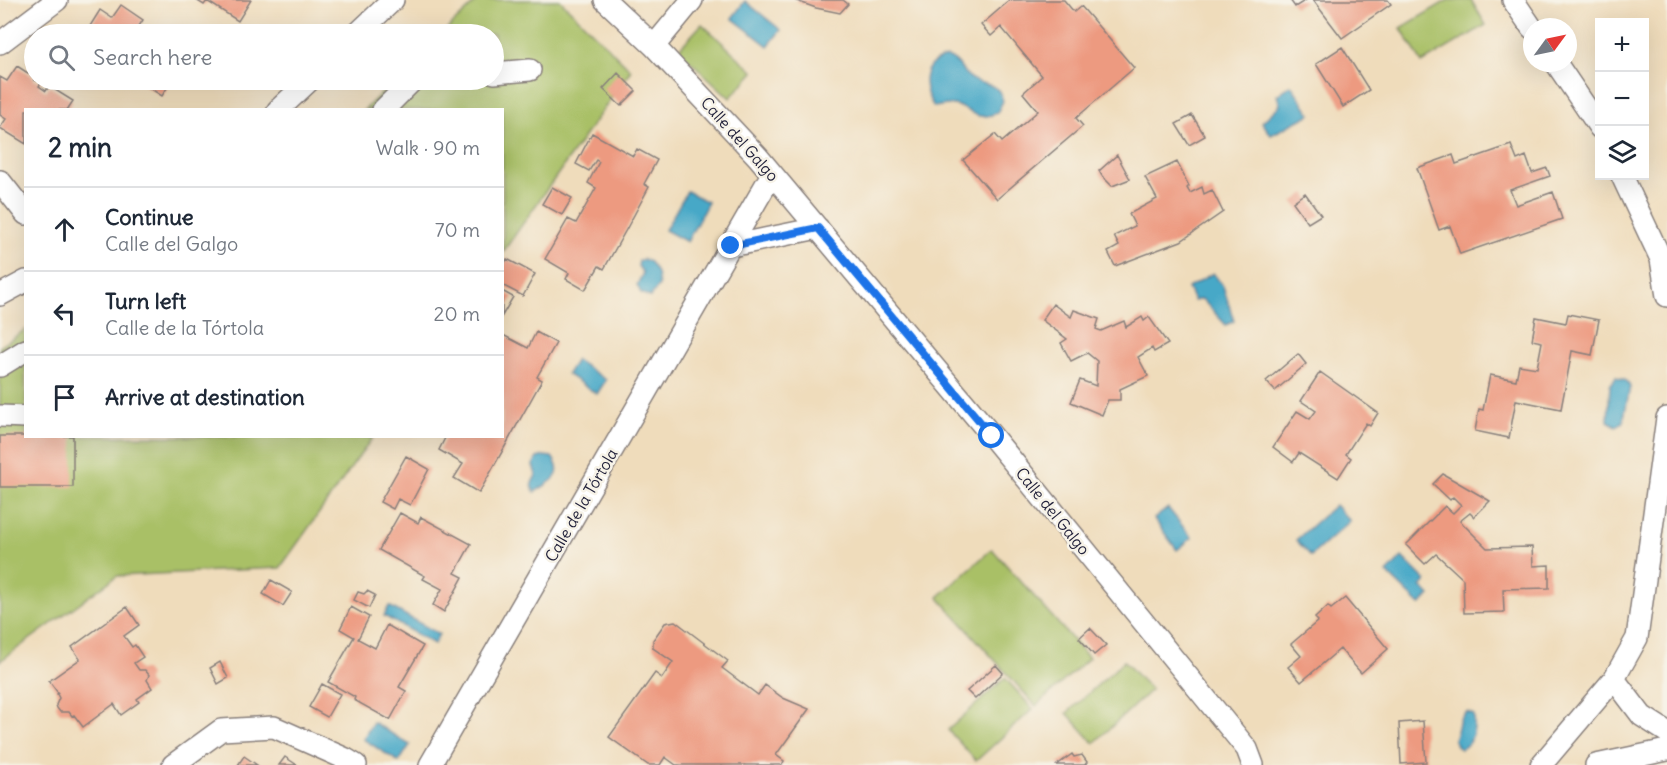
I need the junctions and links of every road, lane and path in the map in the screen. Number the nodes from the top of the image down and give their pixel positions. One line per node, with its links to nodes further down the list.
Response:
1 (57, 0): 7 (street)
2 (393, 0): 8 (street)
3 (605, 0): 11 (street, Calle del Galgo)
4 (692, 0): 11 (street)
5 (1513, 0): 6 (street)
6 (1525, 18)
7 (25, 24)
8 (368, 24)
9 (24, 25): 10 (street)
10 (0, 43)
11 (654, 46): 20 (street, Calle del Galgo)
12 (530, 70): 13 (street)
13 (504, 72)
14 (1562, 72): 19 (street)
15 (299, 90): 17 (street)
16 (403, 90): 18 (street)
17 (280, 108)
18 (385, 108)
19 (1598, 126)
20 (772, 174): 24 (street, Calle del Galgo); 25 (street, Calle de la Tórtola)
21 (1624, 180): 28 (street)
22 (0, 181): 23 (street)
23 (24, 211)
24 (818, 228): 25 (street); 40 (street, Calle del Galgo)
25 (731, 246): 39 (street, Calle de la Tórtola)
26 (24, 281): 27 (street)
27 (0, 295)
28 (1667, 296)
29 (24, 351): 30 (street)
30 (0, 366)
31 (0, 416): 32 (street)
32 (24, 417)
33 (1667, 418): 34 (street)
34 (1614, 679): 35 (street); 41 (street)
35 (1667, 732)
36 (1667, 750): 42 (street)
37 (173, 765): 38 (street)
38 (356, 765)
39 (430, 765)
40 (1253, 765)
41 (1541, 765)
42 (1596, 765)

